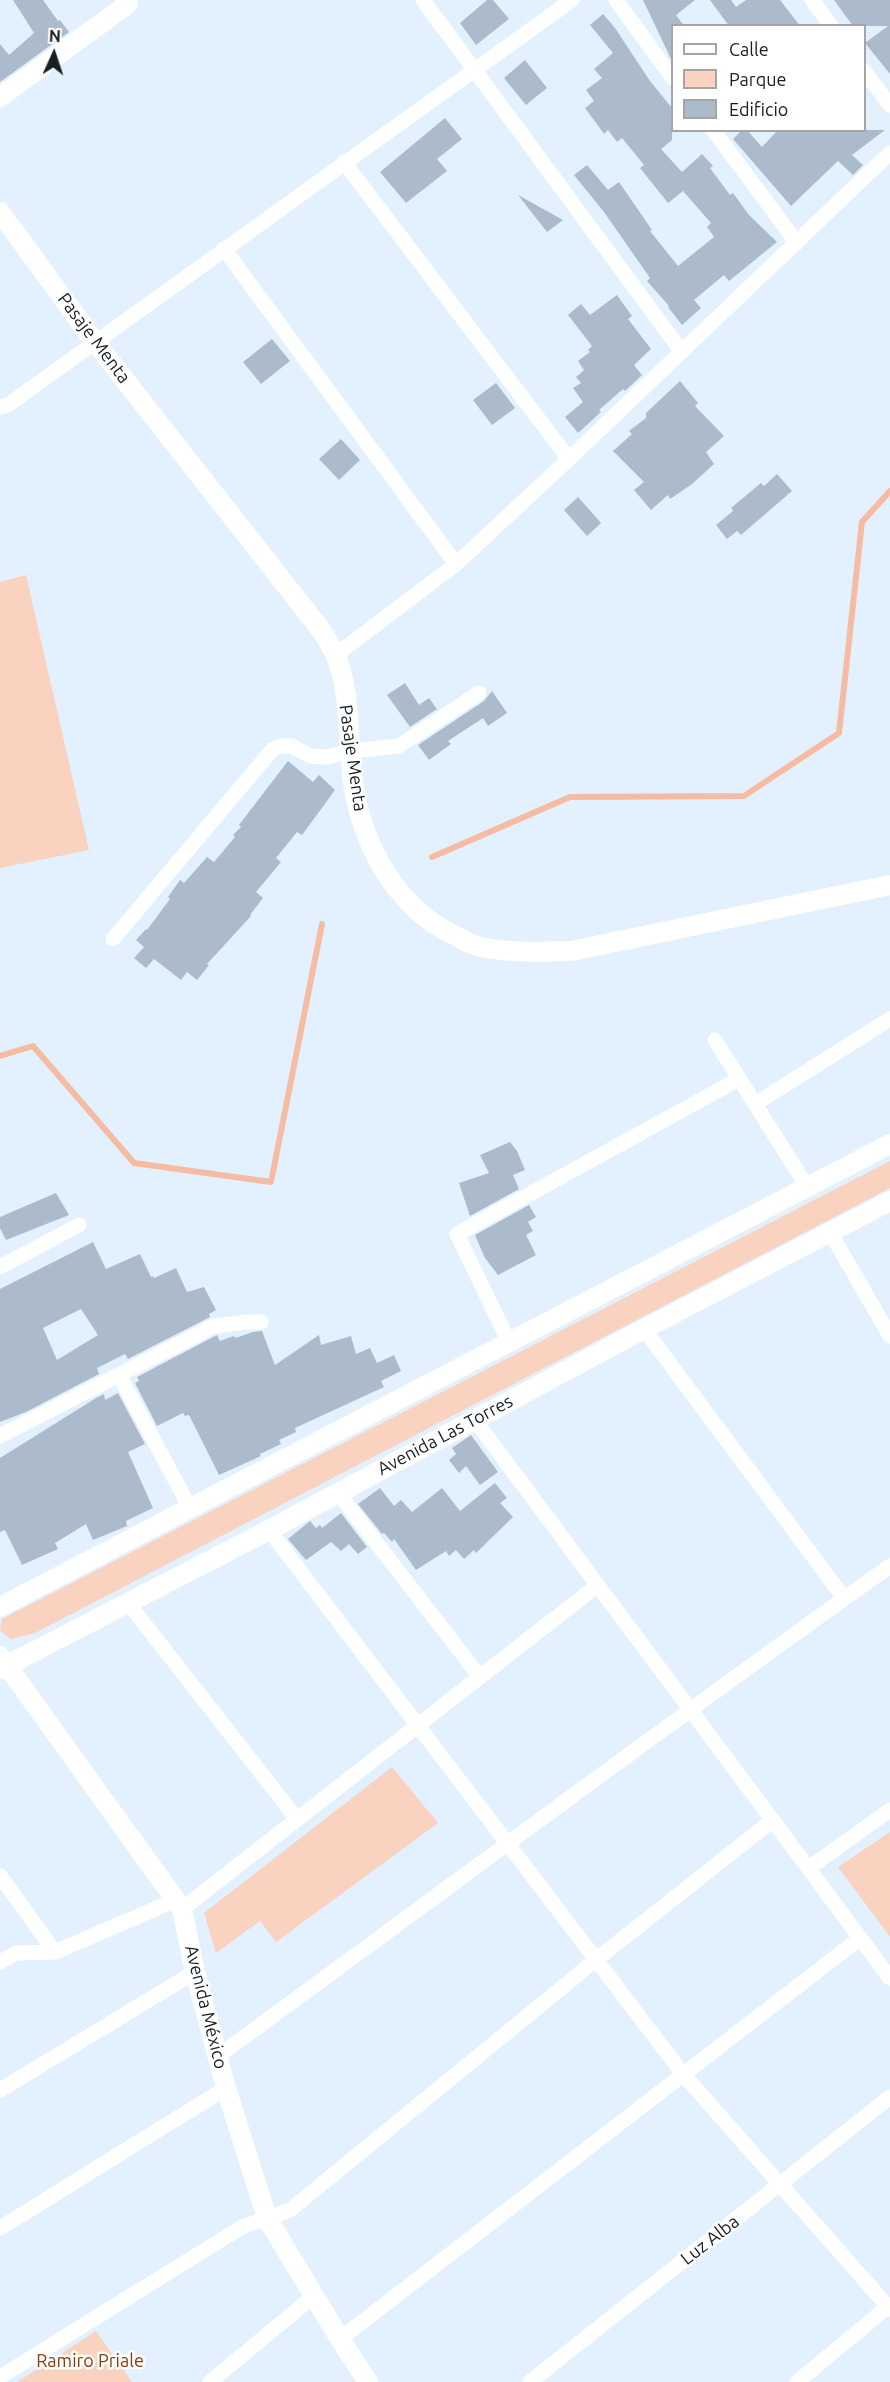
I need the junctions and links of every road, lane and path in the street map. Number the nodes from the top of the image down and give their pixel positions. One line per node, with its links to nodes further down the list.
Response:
1 (423, 0): 7 (street)
2 (572, 0): 7 (street)
3 (616, 0): 9 (street)
4 (812, 0): 6 (street)
5 (129, 1): 10 (street)
6 (830, 24)
7 (474, 69): 14 (street); 19 (street)
8 (866, 74): 11 (street)
9 (671, 75)
10 (0, 97)
11 (890, 105)
12 (714, 132): 16 (street)
13 (890, 153): 16 (street)
14 (344, 162): 17 (street); 21 (street)
15 (0, 212): 18 (street, Pasaje Menta)
16 (797, 243): 19 (street)
17 (224, 249): 18 (street); 22 (street)
18 (95, 342): 20 (street); 23 (street, Pasaje Menta)
19 (682, 352): 21 (street)
20 (3, 408)
21 (569, 459): 22 (street)
22 (456, 564): 23 (street)
23 (336, 655): 25 (street, Pasaje Menta)
24 (479, 693): 25 (street)
25 (351, 751): 26 (street, Pasaje Menta); 27 (street)
26 (890, 885)
27 (113, 939)
28 (890, 1019): 31 (street)
29 (715, 1040): 30 (street)
30 (739, 1078): 31 (street); 41 (street)
31 (755, 1104): 33 (street)
32 (890, 1144): 33 (street)
33 (807, 1187): 41 (street)
34 (890, 1201): 36 (street, Avenida Las Torres)
35 (79, 1225): 37 (street)
36 (830, 1232): 39 (street, Avenida Las Torres); 40 (street)
37 (0, 1267)
38 (261, 1322): 42 (street)
39 (644, 1329): 43 (street, Avenida Las Torres); 50 (street)
40 (890, 1336)
41 (508, 1342): 46 (street)
42 (119, 1375): 44 (street); 46 (street)
43 (474, 1419): 45 (street, Avenida Las Torres); 49 (street)
44 (0, 1436)
45 (338, 1493): 47 (street, Avenida Las Torres); 54 (street)
46 (190, 1508): 52 (street)
47 (269, 1530): 51 (street, Avenida Las Torres); 56 (street)
48 (890, 1566): 50 (street)
49 (598, 1585): 54 (street); 55 (street)
50 (844, 1598): 55 (street)
51 (128, 1603): 53 (street, Avenida Las Torres); 58 (street)
52 (0, 1607)
53 (2, 1664): 63 (street, Avenida México)
54 (480, 1677): 56 (street)
55 (690, 1708): 59 (street); 60 (street)
56 (418, 1724): 58 (street); 60 (street)
57 (890, 1810): 61 (street)
58 (297, 1820): 63 (street)
59 (773, 1820): 61 (street); 66 (street)
60 (508, 1844): 66 (street); 70 (street)
61 (809, 1868): 64 (street)
62 (0, 1876): 65 (street)
63 (179, 1904): 65 (street); 68 (street, Avenida México)
64 (860, 1939): 69 (street); 71 (street)
65 (55, 1952): 67 (street)
66 (597, 1959): 71 (street); 76 (street)
67 (0, 1962)
68 (195, 1972): 70 (street, Avenida México); 73 (street)
69 (890, 1978)
70 (218, 2056): 72 (street, Avenida México)
71 (683, 2074): 75 (street); 80 (street)
72 (226, 2088): 76 (street, Avenida México); 77 (street)
73 (0, 2090)
74 (890, 2097): 75 (street, Luz Alba)
75 (779, 2185): 79 (street); 84 (street, Luz Alba)
76 (267, 2218): 78 (street, Avenida México); 81 (street)
77 (0, 2228)
78 (315, 2295): 80 (street, Avenida México); 82 (street)
79 (889, 2307): 85 (street)
80 (340, 2339): 83 (street, Avenida México)
81 (0, 2377)
82 (210, 2382)
83 (368, 2382)
84 (530, 2382)
85 (797, 2382)

